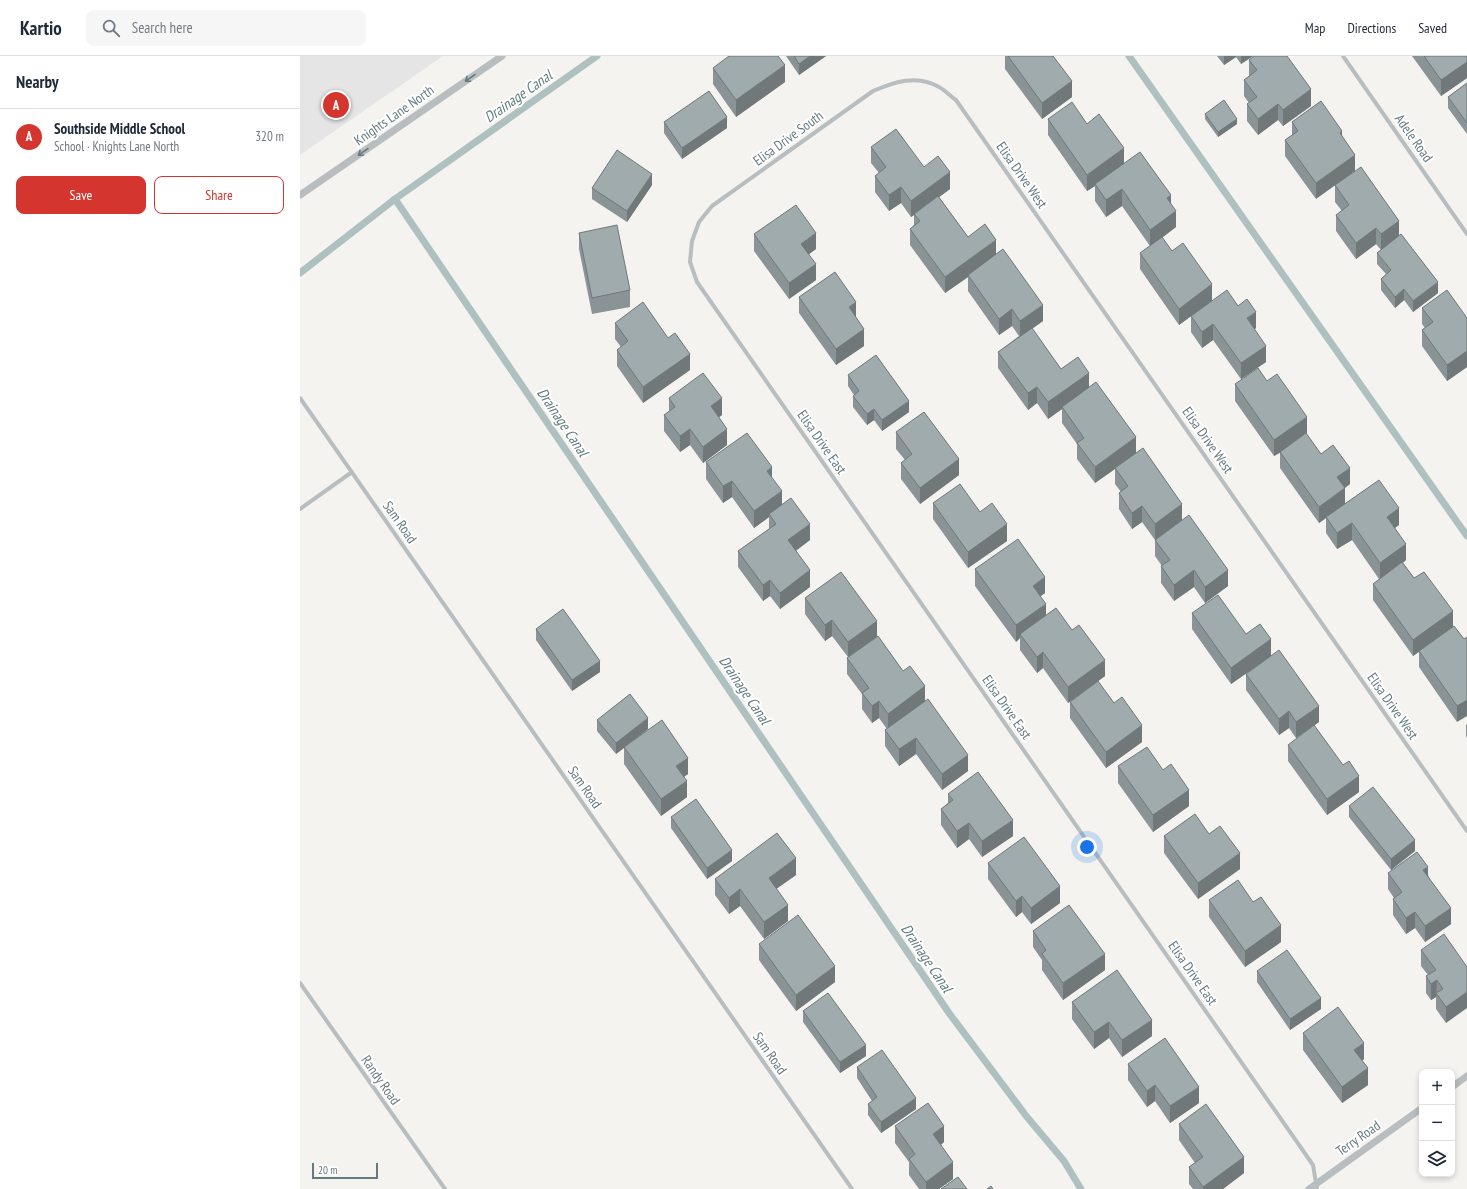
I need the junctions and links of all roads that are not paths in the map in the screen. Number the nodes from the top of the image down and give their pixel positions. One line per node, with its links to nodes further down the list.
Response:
1 (502, 56): 4 (street, Knights Lane North, one-way to 4)
2 (1343, 56): 5 (street, Adele Road)
3 (917, 80): 6 (street, Elisa Drive South); 10 (street, Elisa Drive West)
4 (300, 195)
5 (1467, 234)
6 (692, 241): 15 (street, Elisa Drive East)
7 (300, 398): 8 (street, Sam Road)
8 (352, 472): 9 (street); 17 (street, Sam Road)
9 (300, 509)
10 (1467, 830)
11 (300, 983): 16 (street, Randy Road)
12 (1467, 1076): 13 (street)
13 (1455, 1085)
14 (1419, 1110): 15 (street, Terry Road)
15 (1317, 1186): 18 (street, Terry Road)
16 (445, 1189)
17 (852, 1189)
18 (1309, 1189)

